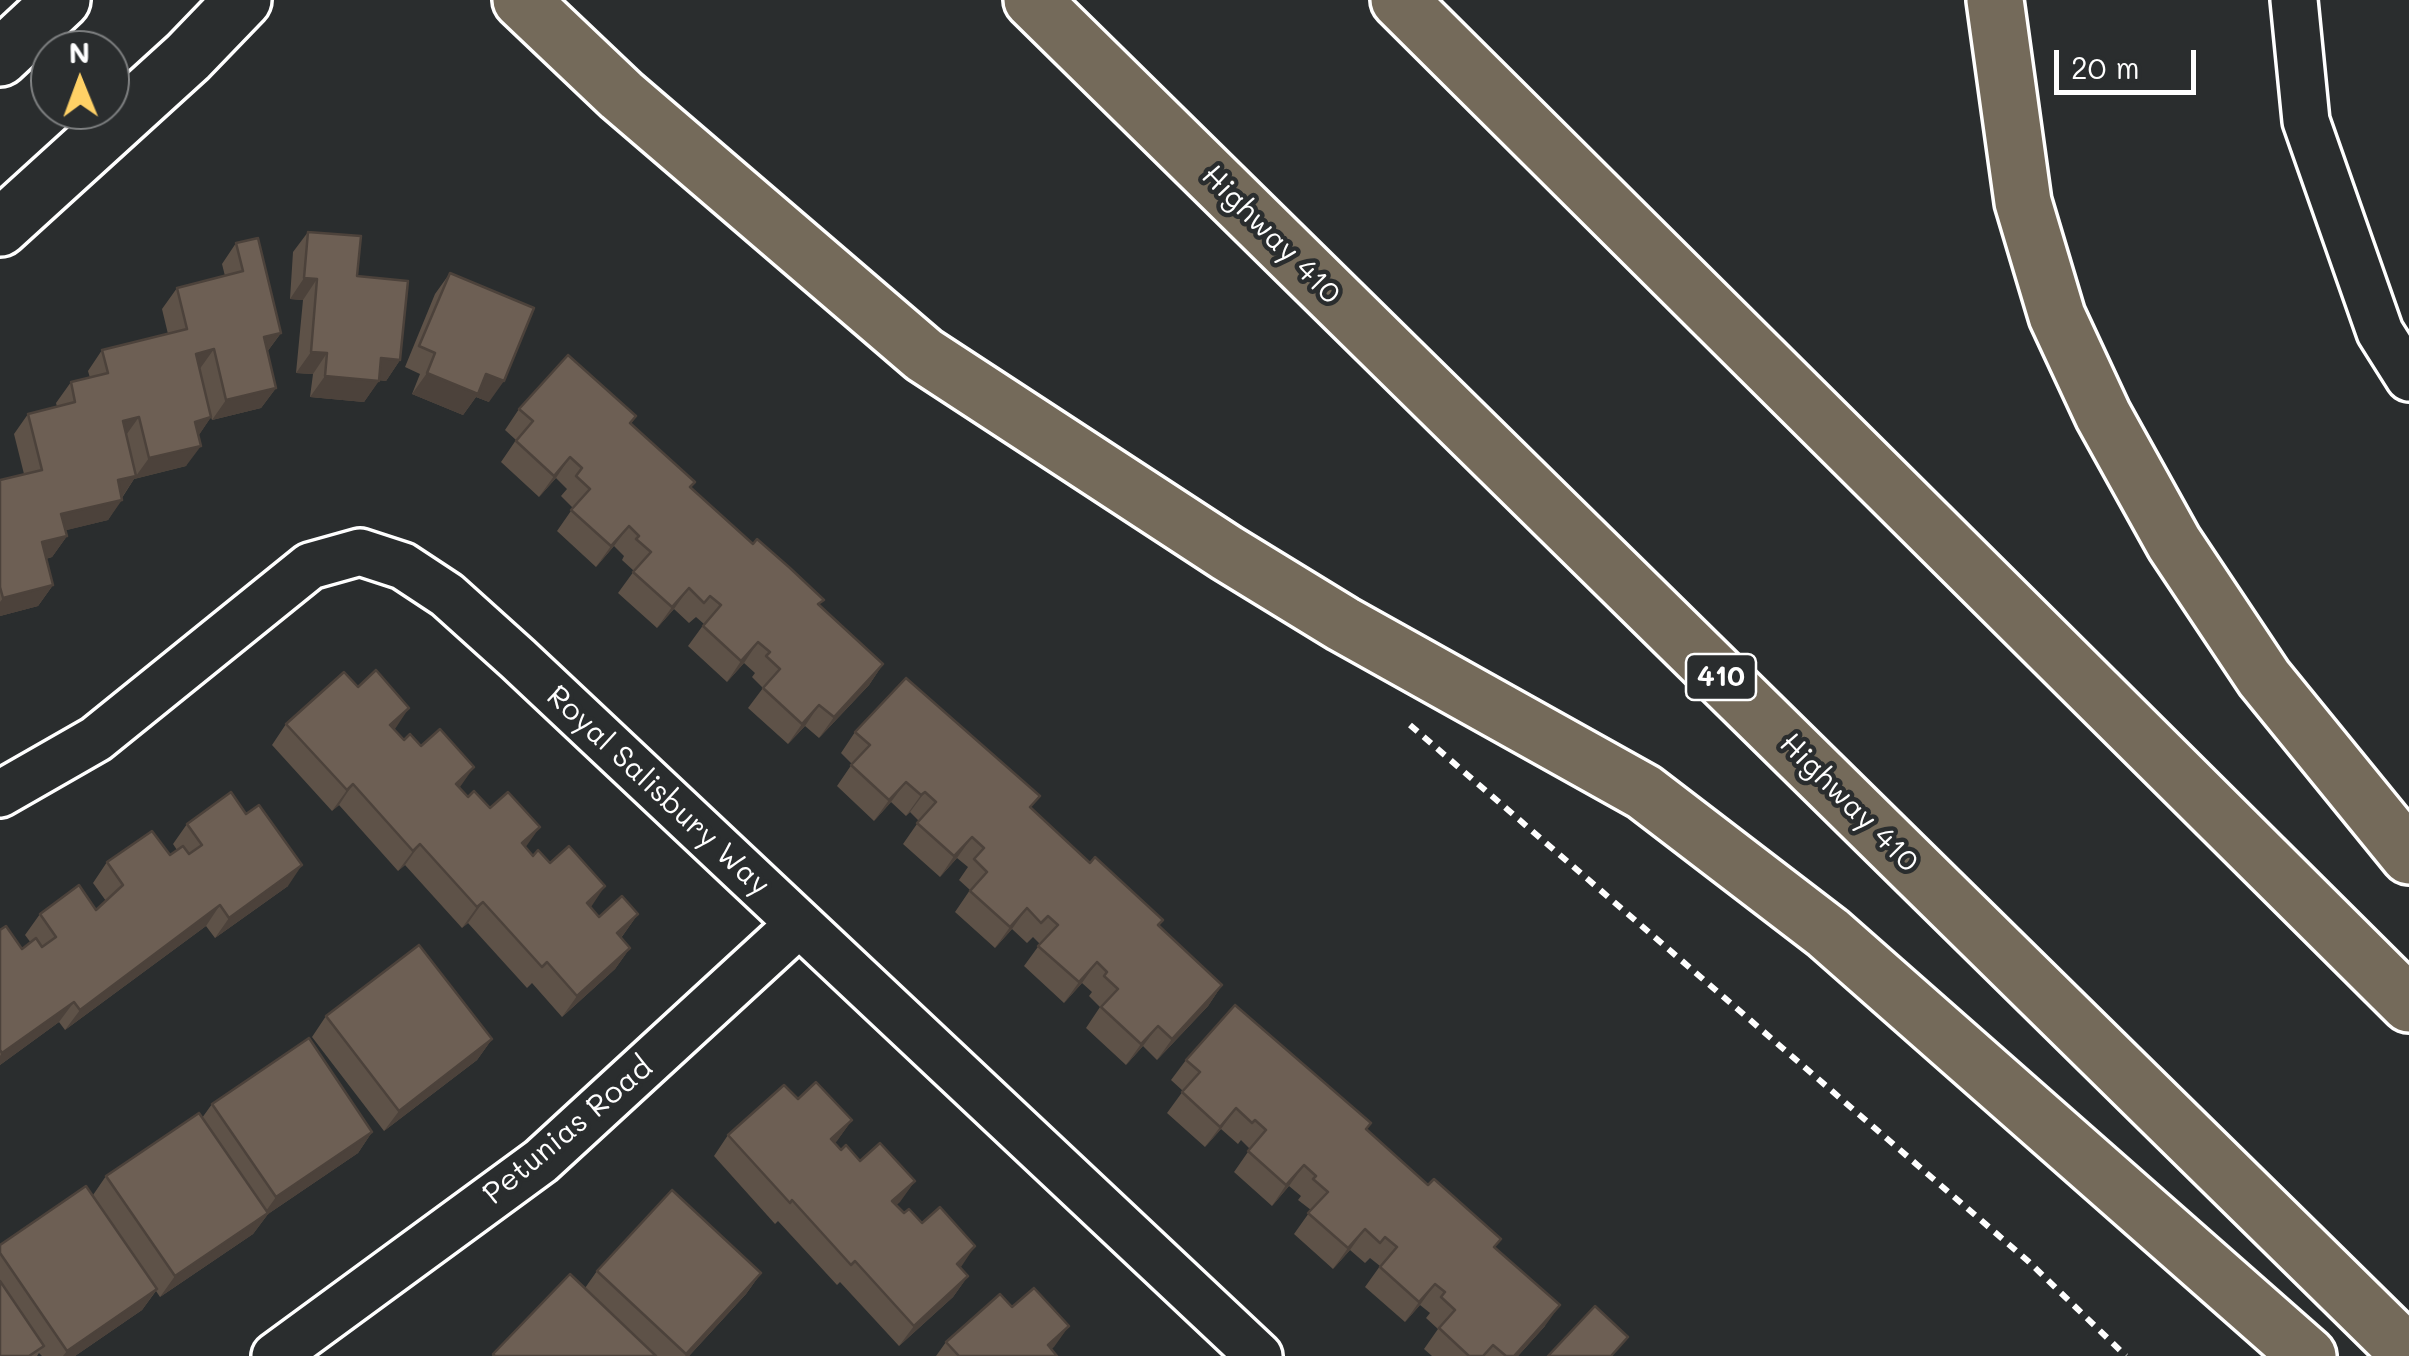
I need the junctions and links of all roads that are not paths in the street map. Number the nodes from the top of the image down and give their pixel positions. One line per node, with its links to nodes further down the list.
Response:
1 (62, 0): 8 (main road)
2 (243, 0): 9 (main road)
3 (521, 0): 18 (highway)
4 (1032, 0): 15 (highway, Highway 410 / 410)
5 (1399, 0): 14 (highway)
6 (1995, 0): 12 (highway)
7 (2294, 0): 10 (street)
8 (0, 58)
9 (0, 228)
10 (2409, 378)
11 (0, 794): 13 (street, Royal Salisbury Way)
12 (2409, 856)
13 (799, 924): 16 (street, Petunias Road); 17 (street, Royal Salisbury Way)
14 (2409, 1004)
15 (2409, 1354)
16 (275, 1356)
17 (1259, 1356)
18 (2308, 1356)

